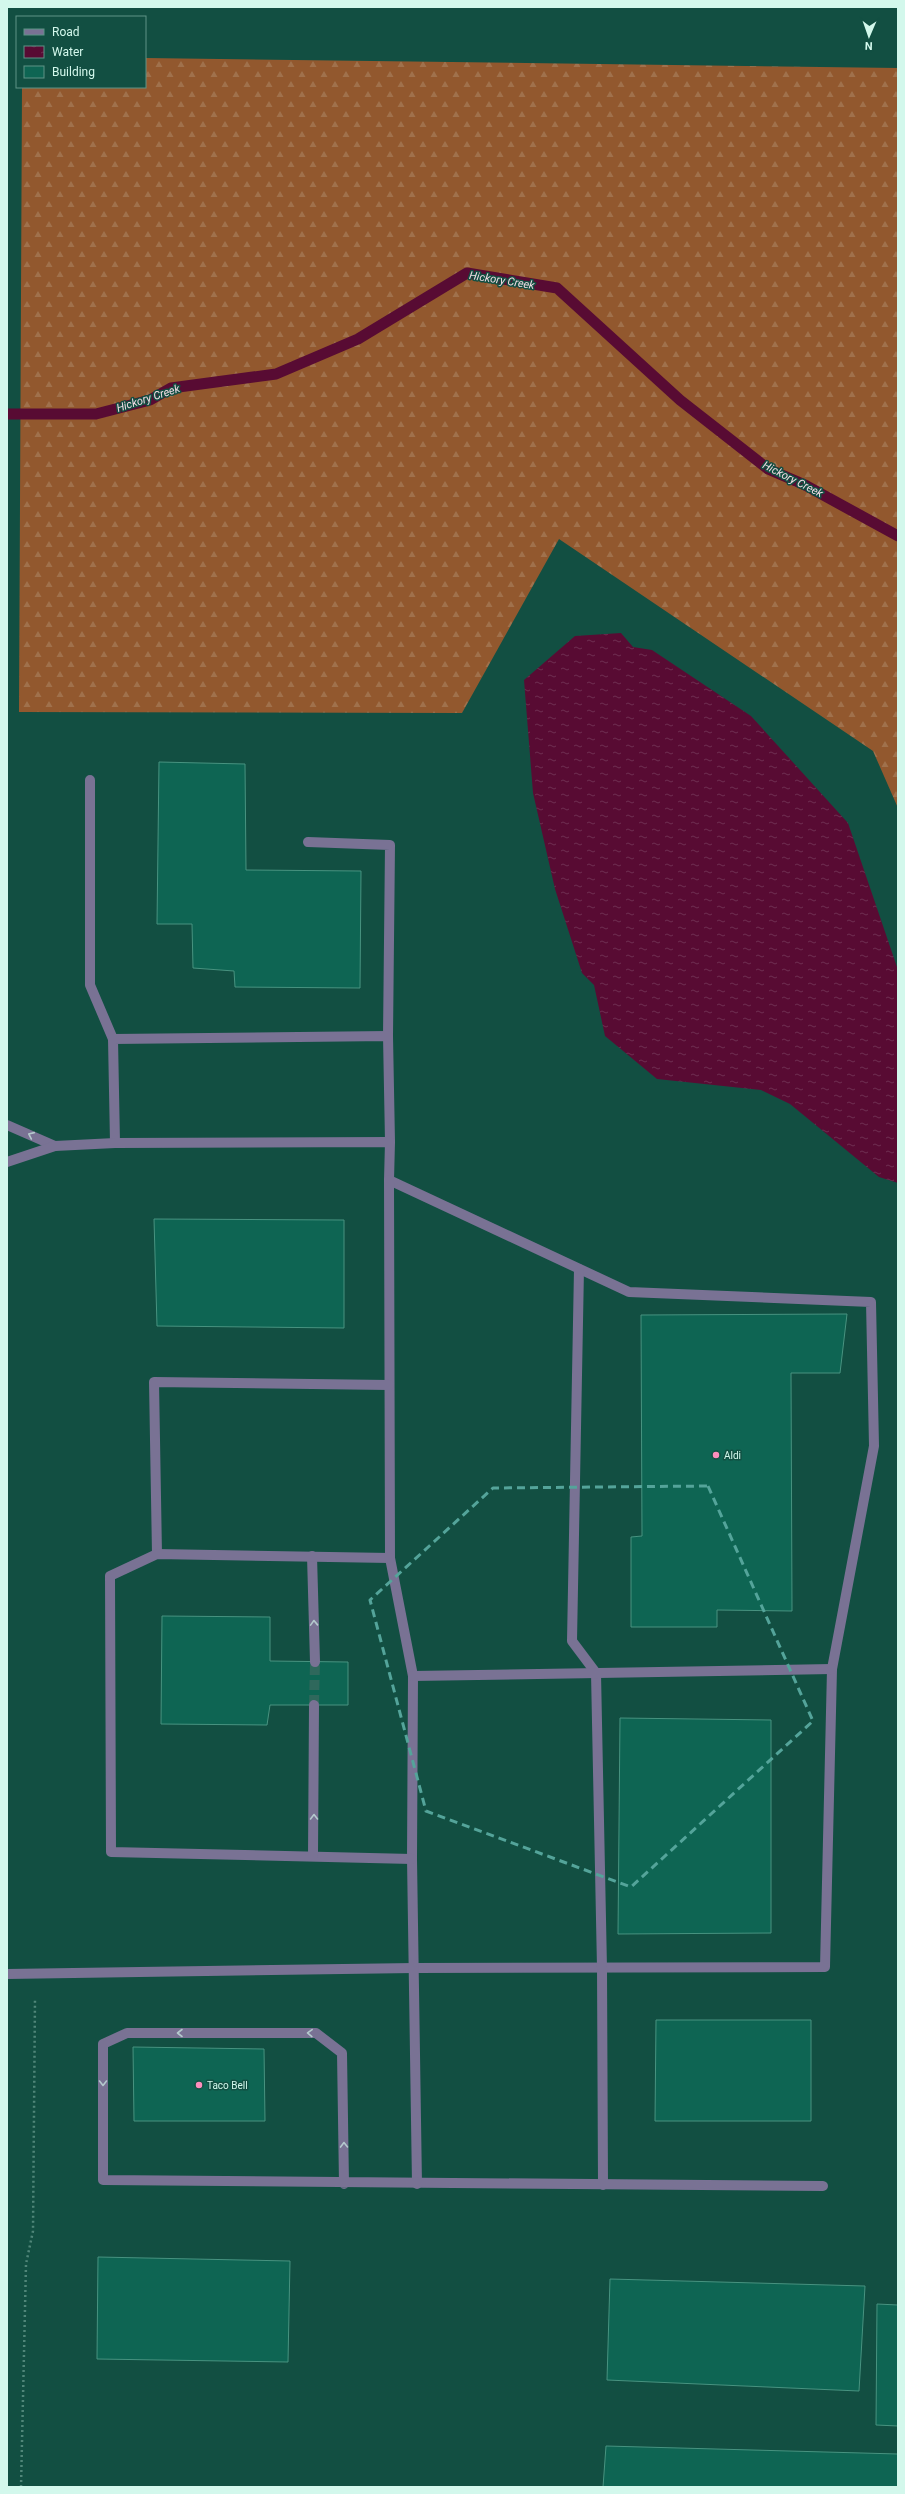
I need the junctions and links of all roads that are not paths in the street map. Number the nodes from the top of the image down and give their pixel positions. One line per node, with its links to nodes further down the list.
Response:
1 (90, 780): 4 (lane)
2 (308, 842): 3 (lane)
3 (388, 1036): 4 (lane); 6 (lane)
4 (113, 1039): 7 (lane)
5 (7, 1125): 8 (lane, one-way to 5)
6 (390, 1142): 7 (lane); 10 (lane)
7 (115, 1143): 8 (lane)
8 (54, 1146): 9 (lane)
9 (7, 1162)
10 (389, 1180): 11 (lane); 12 (lane)
11 (578, 1269): 17 (lane); 18 (lane)
12 (389, 1385): 13 (lane); 15 (lane)
13 (157, 1554): 14 (lane); 21 (lane)
14 (312, 1556): 15 (lane); 16 (lane, one-way to 14)
15 (390, 1558): 19 (lane)
16 (315, 1662)
17 (832, 1669): 18 (lane); 24 (lane)
18 (596, 1673): 19 (lane); 24 (lane)
19 (413, 1676): 22 (lane)
20 (314, 1705): 21 (lane, one-way to 20)
21 (313, 1856): 22 (lane)
22 (412, 1859): 23 (lane)
23 (414, 1968): 24 (lane); 25 (lane); 27 (lane)
24 (602, 1968): 28 (lane)
25 (7, 1974)
26 (344, 2184): 26 (lane, one-way to 26); 27 (lane)
27 (417, 2184): 28 (lane)
28 (603, 2185): 29 (lane)
29 (823, 2186)

